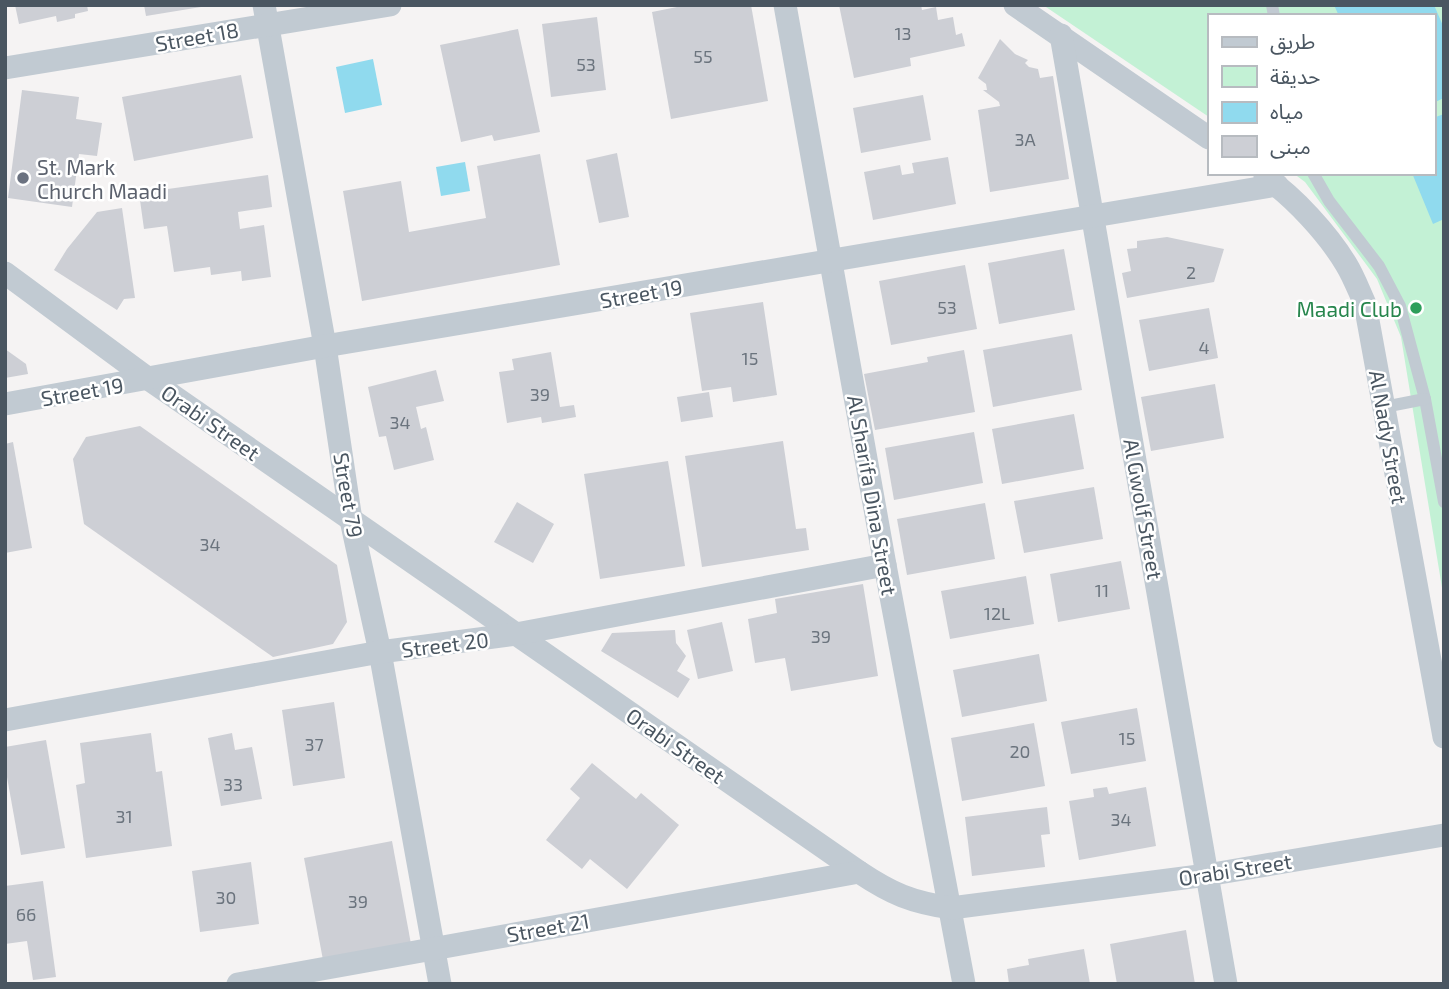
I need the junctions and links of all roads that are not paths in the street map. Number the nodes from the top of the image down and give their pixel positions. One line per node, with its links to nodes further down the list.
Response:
1 (390, 5): 4 (street, Street 18)
2 (785, 5): 11 (street, Al Sharifa Dina Street)
3 (1015, 5): 5 (street)
4 (265, 15): 6 (street, Street 18); 13 (street, Street 79)
5 (1061, 35): 7 (street); 10 (street, Al Gwolf Street)
6 (5, 68)
7 (1208, 137)
8 (1314, 175): 15 (lane)
9 (1268, 179): 10 (street, Street 19); 17 (street, Al Nady Street)
10 (1093, 217): 11 (street, Street 19); 27 (street, Al Gwolf Street)
11 (831, 261): 13 (street, Street 19); 20 (street, Al Sharifa Dina Street)
12 (5, 273): 14 (street, Orabi Street)
13 (325, 346): 14 (street, Street 19); 19 (street, Street 79)
14 (150, 380): 16 (street, Street 19); 19 (street, Orabi Street)
15 (1425, 399): 17 (lane); 18 (lane)
16 (5, 404)
17 (1384, 407): 24 (street, Al Nady Street)
18 (1444, 502)
19 (351, 520): 21 (street, Orabi Street); 22 (street, Street 79)
20 (885, 565): 21 (street, Street 20); 28 (street, Al Sharifa Dina Street)
21 (516, 634): 22 (street, Street 20); 26 (street, Orabi Street)
22 (380, 652): 23 (street, Street 20); 29 (street, Street 79)
23 (5, 720)
24 (1444, 737)
25 (1444, 835): 27 (street, Orabi Street)
26 (859, 872): 28 (street, Orabi Street); 29 (street, Street 21)
27 (1207, 875): 28 (street, Orabi Street); 33 (street, Al Gwolf Street)
28 (951, 908): 32 (street, Al Sharifa Dina Street)
29 (433, 947): 30 (street, Street 21); 31 (street, Street 79)
30 (238, 984)
31 (440, 984)
32 (964, 984)
33 (1226, 984)

